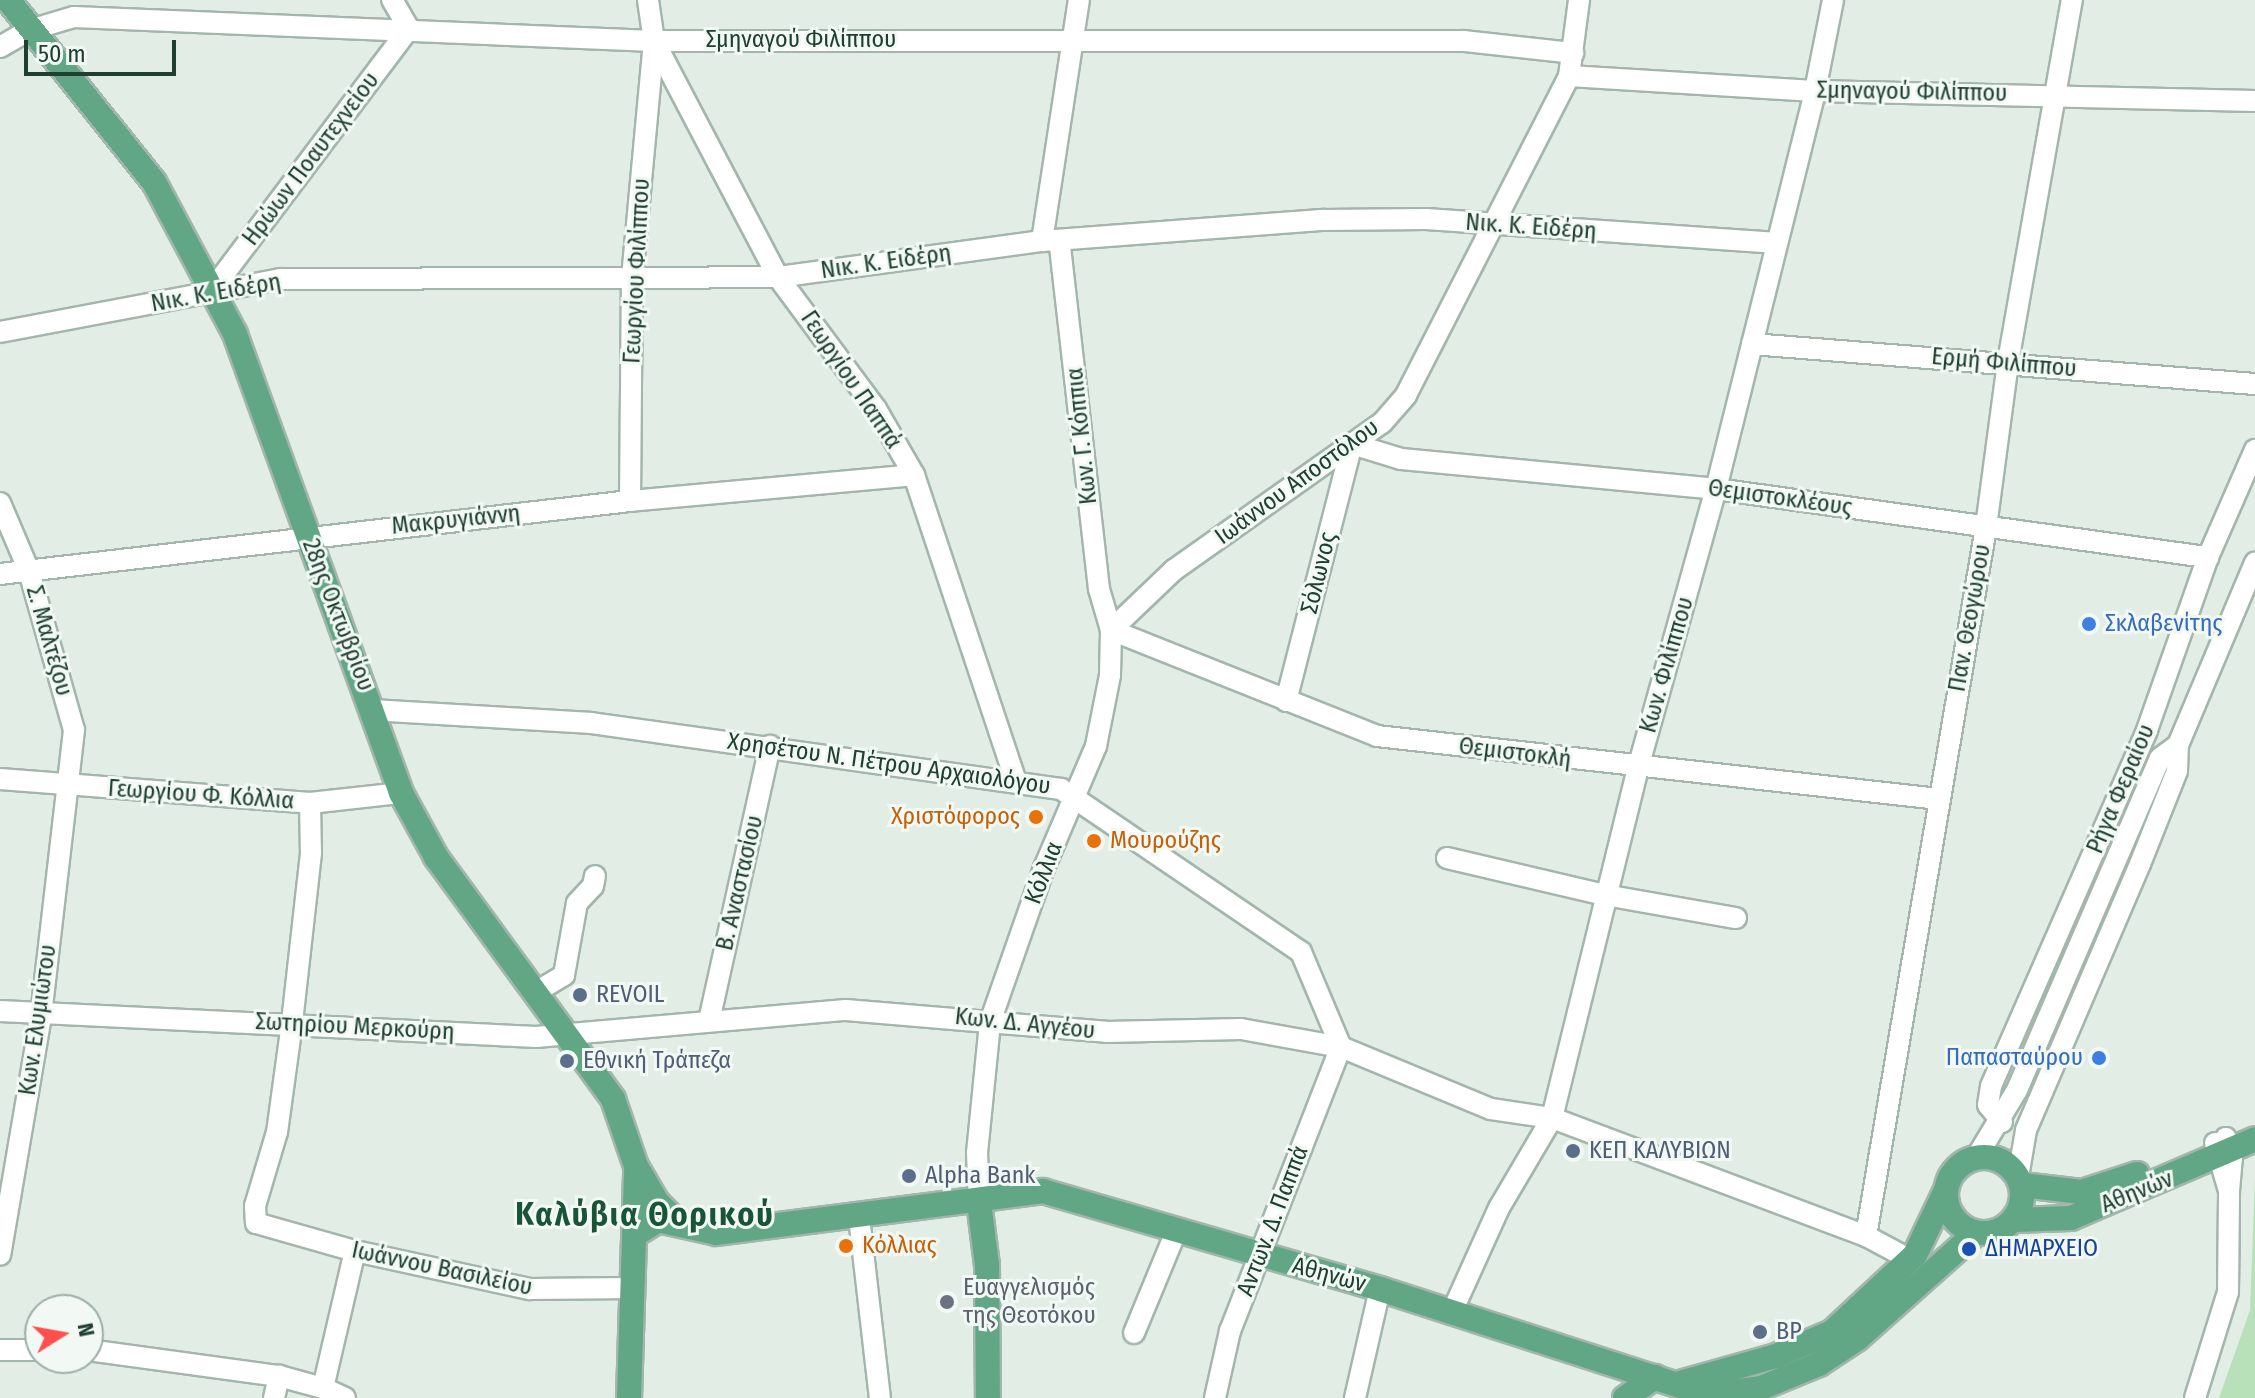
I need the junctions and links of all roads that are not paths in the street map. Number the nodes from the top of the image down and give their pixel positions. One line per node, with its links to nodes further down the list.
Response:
1 (8, 0): 9 (main road, 28ης Οκτωβρίου)
2 (392, 0): 8 (street)
3 (648, 0): 11 (street, Γεωργίου Παππά)
4 (1079, 0): 10 (street, Κων. Γ. Κόππια)
5 (1579, 0): 13 (street, Ιωάννου Αποστόλου)
6 (1833, 0): 15 (street, Κων. Φιλίππου)
7 (2072, 0): 16 (street, Παν. Θεογώρου)
8 (409, 29): 9 (street, Σμηναγού Φιλίππου); 11 (street, Σμηναγού Φιλίππου); 23 (street, Ηρώων Ποαυτεχνείου)
9 (30, 30): 12 (street, Σμηναγού Φιλίππου); 23 (main road, 28ης Οκτωβρίου)
10 (1073, 39): 11 (street, Σμηναγού Φιλίππου); 13 (street, Σμηναγού Φιλίππου); 19 (street, Κων. Γ. Κόππια)
11 (654, 41): 21 (street, Γεωργίου Παππά); 22 (street, Γεωργίου Φιλίππου)
12 (0, 47)
13 (1573, 53): 14 (street, Ιωάννου Αποστόλου)
14 (1569, 76): 15 (street, Σμηναγού Φιλίππου); 18 (street, Ιωάννου Αποστόλου)
15 (1815, 91): 16 (street, Σμηναγού Φιλίππου); 20 (street, Κων. Φιλίππου)
16 (2059, 93): 17 (street, Σμηναγού Φιλίππου); 26 (street, Παν. Θεογώρου)
17 (2255, 101)
18 (1490, 224): 19 (street, Νικ. Κ. Ειδέρη); 20 (street, Νικ. Κ. Ειδέρη); 28 (street, Ιωάννου Αποστόλου)
19 (1050, 241): 21 (street, Νικ. Κ. Ειδέρη); 40 (street, Κων. Γ. Κόππια)
20 (1774, 243): 25 (street, Κων. Φιλίππου)
21 (778, 277): 22 (street, Νικ. Κ. Ειδέρη); 30 (street, Γεωργίου Παππά)
22 (632, 278): 23 (street, Νικ. Κ. Ειδέρη); 32 (street, Γεωργίου Φιλίππου)
23 (212, 290): 24 (street, Νικ. Κ. Ειδέρη); 35 (main road, 28ης Οκτωβρίου)
24 (0, 332)
25 (1752, 344): 26 (street, Ερμή Φιλίππου); 31 (street, Κων. Φιλίππου)
26 (2008, 362): 27 (street, Ερμή Φιλίππου); 34 (street, Παν. Θεογώρου)
27 (2255, 384)
28 (1352, 444): 31 (street, Θεμιστοκλέους); 40 (street, Ιωάννου Αποστόλου); 41 (street, Σόλωνος)
29 (2255, 450): 36 (street, Ρήγα Φεραίου)
30 (914, 475): 32 (street, Μακρυγιάννη); 48 (street, Γεωργίου Παππά)
31 (1716, 489): 34 (street, Θεμιστοκλέους); 46 (street, Κων. Φιλίππου)
32 (630, 501): 35 (street, Μακρυγιάννη)
33 (0, 503): 38 (street, Σ. Μαλτέζου)
34 (1986, 527): 36 (street, Θεμιστοκλέους); 52 (street, Παν. Θεογώρου)
35 (308, 537): 38 (street, Μακρυγιάννη); 42 (main road, 28ης Οκτωβρίου)
36 (2208, 557): 43 (street, Ρήγα Φεραίου)
37 (2255, 563): 44 (street, Ρήγα Φεραίου)
38 (29, 571): 39 (street, Μακρυγιάννη); 49 (street, Σ. Μαλτέζου)
39 (0, 574)
40 (1111, 630): 41 (street, Θεμιστοκλή); 51 (street, Κόλλια)
41 (1286, 701): 46 (street, Θεμιστοκλή)
42 (373, 710): 45 (street, Χρησέτου Ν. Πέτρου Αρχαιολόγου); 50 (main road, 28ης Οκτωβρίου)
43 (2147, 730): 44 (street); 67 (street, Ρήγα Φεραίου)
44 (2178, 745): 67 (street, Ρήγα Φεραίου); 73 (street, Ρήγα Φεραίου)
45 (770, 746): 48 (street, Χρησέτου Ν. Πέτρου Αρχαιολόγου); 61 (street, Β. Αναστασίου)
46 (1638, 768): 52 (street, Θεμιστοκλή); 56 (street, Κων. Φιλίππου)
47 (0, 779): 49 (street, Γεωργίου Φ. Κόλλια)
48 (1015, 779): 51 (street, Χρησέτου Ν. Πέτρου Αρχαιολόγου)
49 (68, 784): 53 (street, Γεωργίου Φ. Κόλλια); 60 (street, Κων. Ελυμιώτου)
50 (401, 793): 53 (street, Γεωργίου Φ. Κόλλια); 58 (main road, 28ης Οκτωβρίου)
51 (1073, 797): 62 (street, Κόλλια); 65 (street, Χρησέτου Ν. Πέτρου Αρχαιολόγου)
52 (1939, 799): 82 (street, Παν. Θεογώρου)
53 (310, 803): 63 (street)
54 (1447, 858): 56 (street)
55 (595, 876): 58 (street)
56 (1605, 895): 57 (street); 66 (street, Κων. Φιλίππου)
57 (1736, 918)
58 (536, 992): 64 (main road, 28ης Οκτωβρίου)
59 (0, 1011): 60 (street, Σωτηρίου Μερκούρη)
60 (41, 1016): 63 (street, Σωτηρίου Μερκούρη); 84 (street, Κων. Ελυμιώτου)
61 (709, 1021): 62 (street, Κων. Δ. Αγγέου); 64 (street, Σωτηρίου Μερκούρη)
62 (990, 1022): 65 (street, Κων. Δ. Αγγέου); 75 (street, Κόλλια)
63 (292, 1023): 64 (street, Σωτηρίου Μερκούρη); 83 (street, Ιωάννου Βασιλείου)
64 (567, 1032): 72 (main road, 28ης Οκτωβρίου)
65 (1341, 1047): 66 (street, Κων. Δ. Αγγέου); 85 (street, Αντων. Δ. Παππά)
66 (1552, 1118): 82 (street, Κων. Δ. Αγγέου); 89 (street, Κων. Φιλίππου)
67 (2002, 1122): 71 (street, Ρήγα Φεραίου)
68 (2255, 1128): 70 (main road, Αθηνών)
69 (2255, 1139): 70 (main road, Αθηνών)
70 (2223, 1148): 73 (main road, Αθηνών); 77 (main road, Αθηνών); 107 (street)
71 (1976, 1158): 73 (main road); 74 (main road)
72 (636, 1166): 78 (main road, 28ης Οκτωβρίου); 81 (main road)
73 (2020, 1181): 77 (main road)
74 (1946, 1190): 80 (main road); 86 (main road)
75 (979, 1202): 76 (main road, Αθηνών); 79 (main road, Αθηνών); 103 (main road)
76 (859, 1217): 78 (main road, Αθηνών); 102 (street)
77 (2014, 1220): 80 (main road)
78 (679, 1224): 81 (main road)
79 (1177, 1229): 85 (main road, Αθηνών); 90 (street)
80 (1976, 1233): 98 (main road, Αθηνών)
81 (636, 1234): 87 (main road)
82 (1866, 1236): 86 (street, Κων. Δ. Αγγέου)
83 (355, 1251): 87 (street, Ιωάννου Βασιλείου); 97 (street)
84 (0, 1255)
85 (1259, 1256): 88 (main road, Αθηνών); 104 (street, Αντων. Δ. Παππά)
86 (1911, 1260): 94 (main road)
87 (633, 1288): 101 (main road)
88 (1380, 1289): 89 (main road, Αθηνών); 105 (street)
89 (1452, 1312): 96 (main road, Αθηνών)
90 (1134, 1333)
91 (0, 1350): 92 (street)
92 (24, 1350)
93 (104, 1352): 95 (street)
94 (1776, 1356): 96 (main road); 98 (street)
95 (279, 1376): 97 (street); 99 (street)
96 (1665, 1380): 98 (main road, Αθηνών); 106 (main road)
97 (323, 1388): 100 (street)
98 (1785, 1389)
99 (274, 1398)
100 (345, 1398)
101 (629, 1398)
102 (880, 1398)
103 (988, 1398)
104 (1215, 1398)
105 (1355, 1398)
106 (1625, 1398)
107 (2195, 1398)

